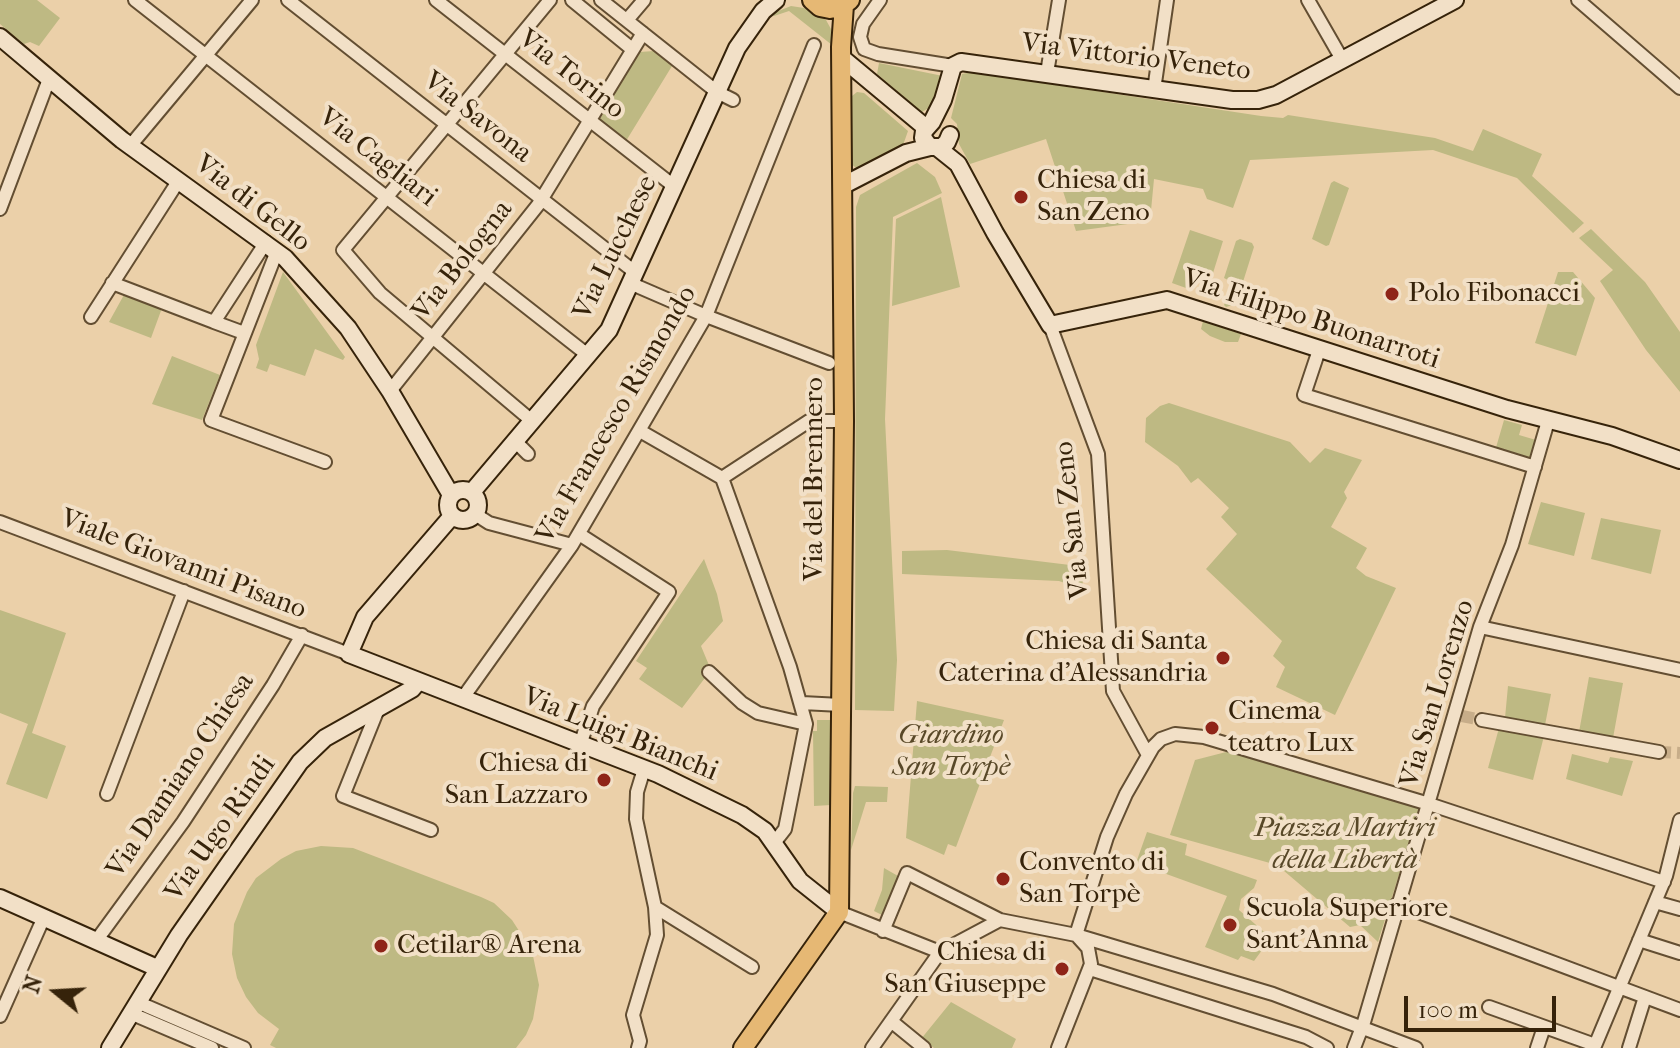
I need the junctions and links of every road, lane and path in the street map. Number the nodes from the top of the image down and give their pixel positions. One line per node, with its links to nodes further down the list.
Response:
1 (135, 0): 25 (street, Via Cagliari)
2 (252, 0): 25 (street)
3 (288, 0): 35 (street, Via Savona)
4 (436, 0): 24 (street, Via Torino)
5 (550, 0): 24 (street)
6 (572, 0): 22 (street)
7 (601, 0): 18 (street)
8 (644, 0): 18 (street)
9 (790, 0): 16 (street, Via Lucchese)
10 (880, 0): 27 (street, Via Vittorio Veneto)
11 (1059, 0): 28 (street)
12 (1167, 0): 31 (street)
13 (1308, 0): 26 (street)
14 (1455, 0): 26 (street, Via Vittorio Veneto)
15 (1578, 0): 30 (street)
16 (771, 1): 32 (street, Via Lucchese)
17 (834, 4): 23 (main road, Via del Brennero)
18 (627, 20): 19 (street)
19 (643, 33): 22 (street, Via Bologna); 32 (street)
20 (0, 37): 29 (street, Via di Gello)
21 (814, 45): 51 (street, Via Francesco Rismondo)
22 (632, 49): 34 (street, Via Bologna)
23 (842, 53): 36 (street); 41 (main road, Via del Brennero)
24 (506, 54): 34 (street, Via Torino); 35 (street)
25 (206, 56): 37 (street); 44 (street, Via Cagliari)
26 (1343, 61): 31 (street, Via Vittorio Veneto)
27 (953, 66): 28 (street, Via Vittorio Veneto); 36 (street)
28 (1047, 73): 31 (street, Via Vittorio Veneto)
29 (49, 79): 37 (street, Via di Gello); 42 (street)
30 (1680, 88)
31 (1154, 90)
32 (717, 92): 33 (street); 43 (street, Via Lucchese)
33 (733, 100)
34 (590, 120): 43 (street, Via Torino); 45 (street, Via Bologna)
35 (448, 125): 44 (street); 45 (street, Via Savona)
36 (938, 128): 38 (street); 38 (street); 39 (street, Via San Zeno)
37 (130, 146): 40 (street, Via di Gello)
38 (934, 148): 39 (street, Via San Zeno); 41 (street)
39 (954, 160): 54 (street, Via San Zeno)
40 (179, 180): 47 (street, Via di Gello); 50 (street)
41 (844, 185): 62 (main road, Via del Brennero)
42 (4, 187): 46 (street)
43 (675, 187): 49 (street, Via Lucchese)
44 (387, 196): 48 (street, Via Cagliari); 56 (street)
45 (542, 199): 48 (street, Via Bologna); 49 (street, Via Savona)
46 (0, 209)
47 (271, 246): 53 (street); 55 (street); 60 (street, Via di Gello)
48 (485, 272): 56 (street, Via Bologna); 58 (street, Via Cagliari)
49 (634, 279): 51 (street, Via Savona); 58 (street, Via Lucchese)
50 (112, 283): 52 (street); 53 (street)
51 (706, 316): 59 (street, Via Savona); 64 (street, Via Francesco Rismondo)
52 (91, 317)
53 (214, 322): 55 (street)
54 (1050, 325): 57 (street, Via Filippo Buonarroti); 92 (street, Via San Zeno)
55 (244, 333): 68 (street)
56 (433, 337): 60 (street, Via Bologna); 61 (street)
57 (1319, 350): 63 (street, Via Filippo Buonarroti); 69 (street)
58 (589, 356): 61 (street, Via Lucchese)
59 (829, 363)
60 (390, 391): 72 (street, Via di Gello)
61 (532, 421): 65 (street, Via Lucchese)
62 (844, 421): 70 (street); 86 (main road, Via del Brennero)
63 (1548, 421): 67 (street, Via Filippo Buonarroti); 69 (street, Via San Lorenzo)
64 (640, 431): 70 (street); 76 (street, Via Francesco Rismondo)
65 (515, 441): 66 (street); 71 (street, Via Lucchese)
66 (528, 454)
67 (1680, 460)
68 (325, 462)
69 (1535, 467): 78 (street, Via San Lorenzo)
70 (722, 478): 85 (street)
71 (472, 492): 72 (street); 73 (street)
72 (451, 495): 74 (street)
73 (475, 514): 74 (street); 76 (street)
74 (452, 516): 80 (street)
75 (0, 522): 77 (street, Viale Giovanni Pisano)
76 (576, 540): 84 (street, Via Francesco Rismondo); 90 (street)
77 (184, 591): 79 (street, Viale Giovanni Pisano); 94 (street)
78 (1480, 627): 81 (street); 95 (street, Via San Lorenzo)
79 (302, 635): 80 (street, Viale Giovanni Pisano); 112 (street, Via Damiano Chiesa)
80 (349, 654): 83 (street, Via Luigi Bianchi)
81 (1680, 670)
82 (709, 672): 89 (street)
83 (418, 682): 84 (street, Via Luigi Bianchi); 87 (street, Via Ugo Rindi)
84 (462, 699): 90 (street, Via Luigi Bianchi)
85 (802, 703): 86 (street); 89 (street)
86 (841, 705): 106 (main road, Via del Brennero)
87 (378, 709): 97 (street); 116 (street, Via Ugo Rindi)
88 (1482, 720): 91 (street)
89 (806, 724): 98 (street)
90 (580, 745): 93 (street, Via Luigi Bianchi)
91 (1659, 752)
92 (1148, 755): 95 (street); 110 (street)
93 (644, 769): 98 (street, Via Luigi Bianchi); 104 (street)
94 (107, 794)
95 (1429, 804): 99 (street); 103 (street, Via San Lorenzo)
96 (1680, 820): 99 (street)
97 (431, 830)
98 (774, 843): 106 (street, Via Luigi Bianchi)
99 (1670, 872): 100 (street); 102 (street)
100 (1680, 880)
101 (0, 898): 107 (street)
102 (1655, 902): 105 (street); 111 (street)
103 (1397, 904): 118 (street); 126 (street, Via San Lorenzo)
104 (655, 907): 115 (street); 131 (street)
105 (1680, 909)
106 (839, 912): 109 (street); 132 (main road)
107 (44, 917): 112 (street); 123 (street)
108 (1000, 920): 109 (street); 110 (street); 113 (street)
109 (883, 931): 113 (street)
110 (1076, 935): 117 (street); 126 (street)
111 (1639, 940): 114 (street); 118 (street)
112 (96, 941): 116 (street)
113 (940, 952): 124 (street)
114 (1680, 953)
115 (752, 967)
116 (157, 968): 121 (street, Via Ugo Rindi)
117 (1090, 969): 135 (street); 136 (street)
118 (1618, 986): 119 (street); 129 (street)
119 (1645, 997): 122 (street); 140 (street)
120 (1489, 1007): 125 (street)
121 (133, 1008): 127 (street, Via Ugo Rindi); 128 (street); 130 (street)
122 (1680, 1010)
123 (0, 1016)
124 (891, 1021): 133 (street); 134 (street)
125 (1544, 1027): 129 (street); 139 (street)
126 (1362, 1028): 137 (street, Via San Lorenzo); 138 (street)
127 (113, 1047)
128 (208, 1047)
129 (1594, 1047)
130 (244, 1048)
131 (638, 1048)
132 (743, 1048)
133 (872, 1048)
134 (924, 1048)
135 (1058, 1048)
136 (1327, 1048)
137 (1354, 1048)
138 (1416, 1048)
139 (1537, 1048)
140 (1629, 1048)

